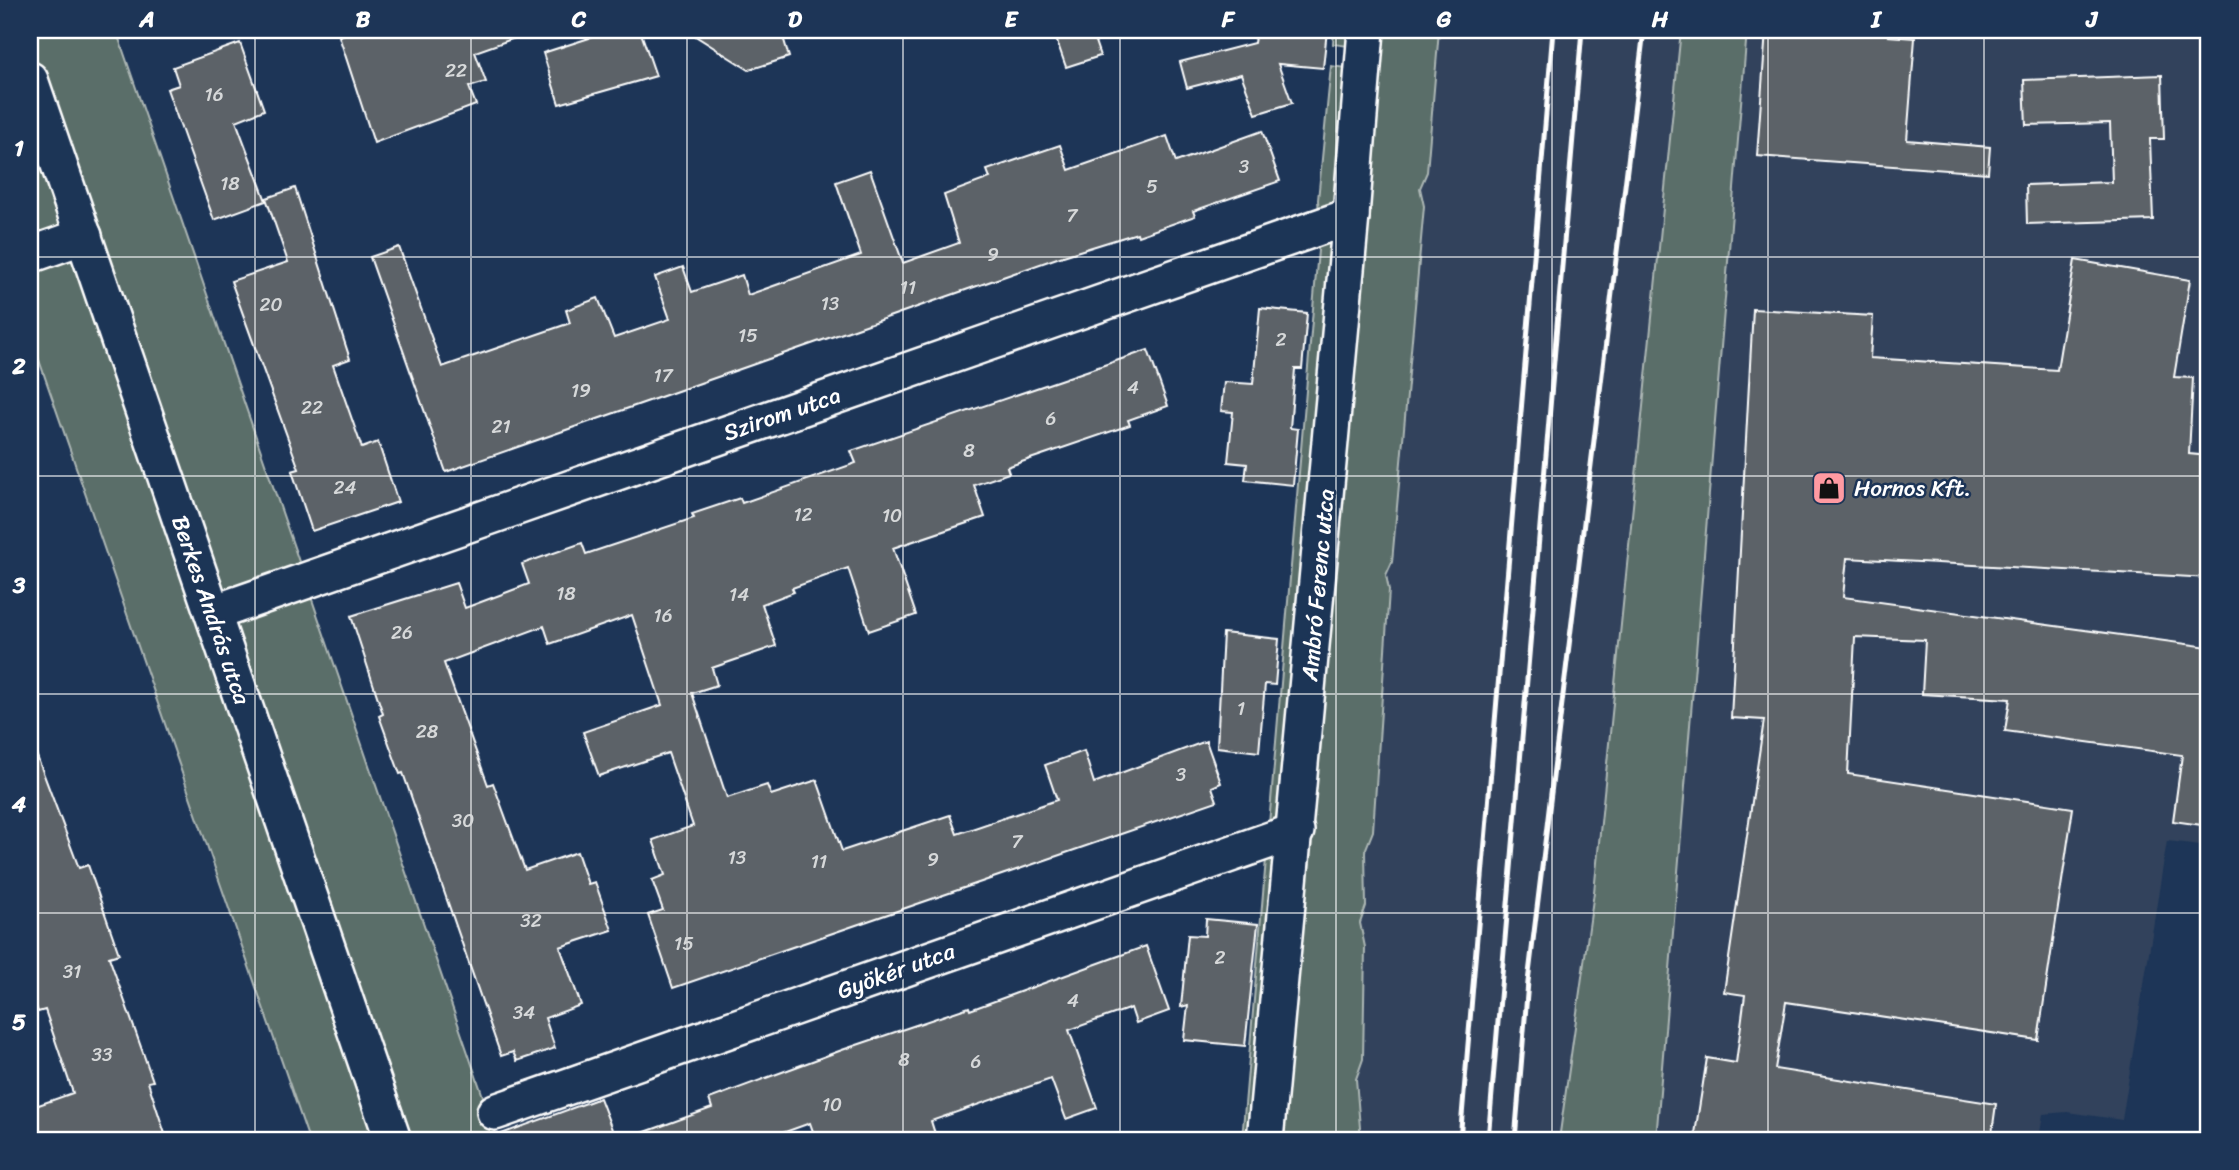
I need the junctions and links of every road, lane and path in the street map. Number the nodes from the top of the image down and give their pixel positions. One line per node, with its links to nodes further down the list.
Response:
1 (1366, 30): 3 (street, Ambró Ferenc utca)
2 (30, 80): 4 (street, Berkes András utca)
3 (1352, 216): 6 (street, Szirom utca); 7 (street, Ambró Ferenc utca)
4 (83, 236): 5 (street); 6 (street, Berkes András utca)
5 (30, 255)
6 (213, 612): 9 (street, Berkes András utca)
7 (1296, 831): 8 (street, Gyökér utca); 10 (street, Ambró Ferenc utca)
8 (495, 1112)
9 (387, 1139)
10 (1265, 1140)

